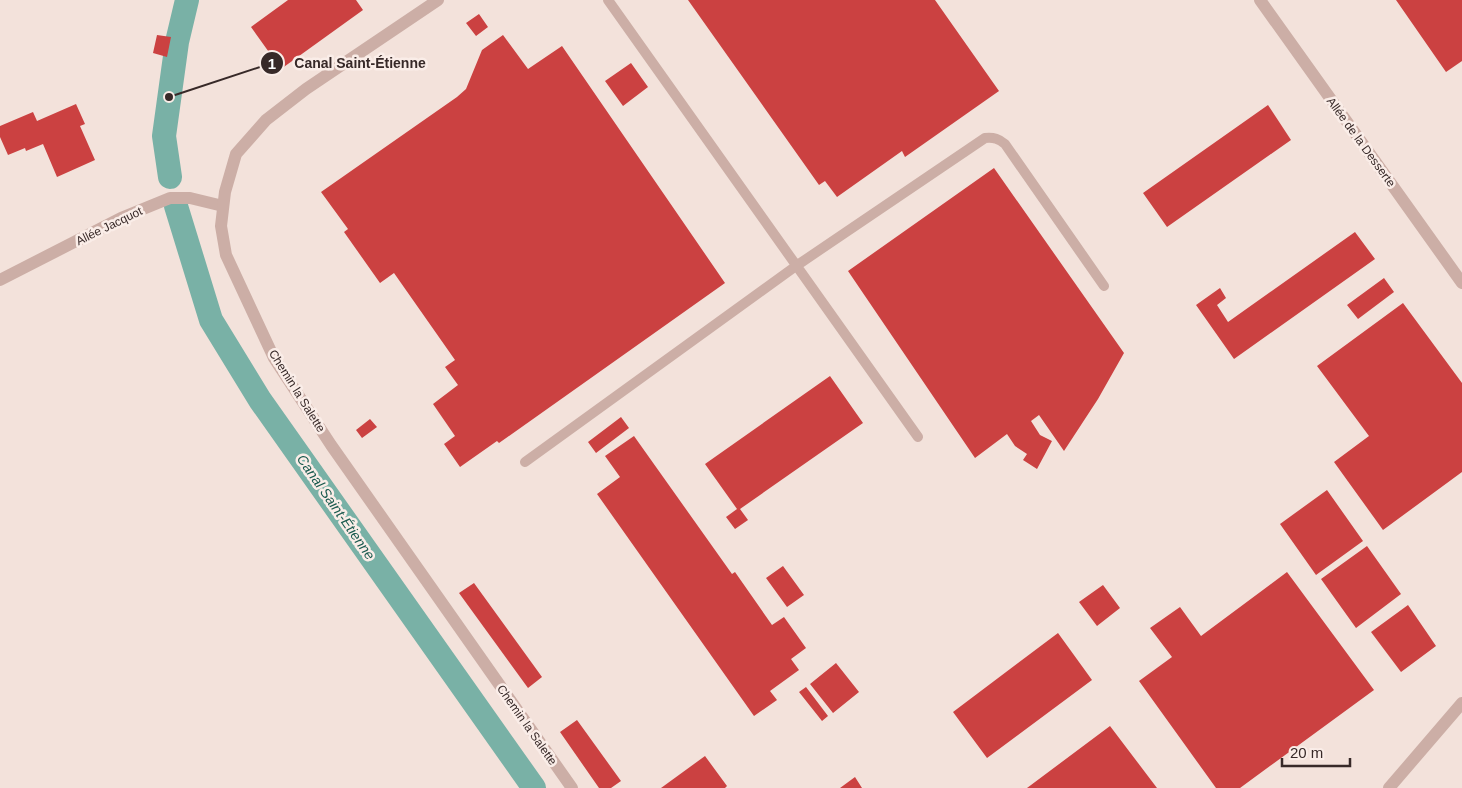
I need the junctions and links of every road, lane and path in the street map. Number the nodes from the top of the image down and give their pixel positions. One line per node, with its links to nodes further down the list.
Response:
1 (438, 0): 4 (street, Chemin la Salette)
2 (1260, 0): 7 (street, Allée de la Desserte)
3 (612, 2): 5 (lane)
4 (223, 206): 6 (street, Allée Jacquot); 12 (street, Chemin la Salette)
5 (796, 266): 8 (lane); 9 (lane); 10 (lane)
6 (0, 280)
7 (1462, 283)
8 (1104, 286)
9 (918, 437)
10 (525, 462)
11 (1462, 703): 13 (street)
12 (572, 788)
13 (1389, 788)

